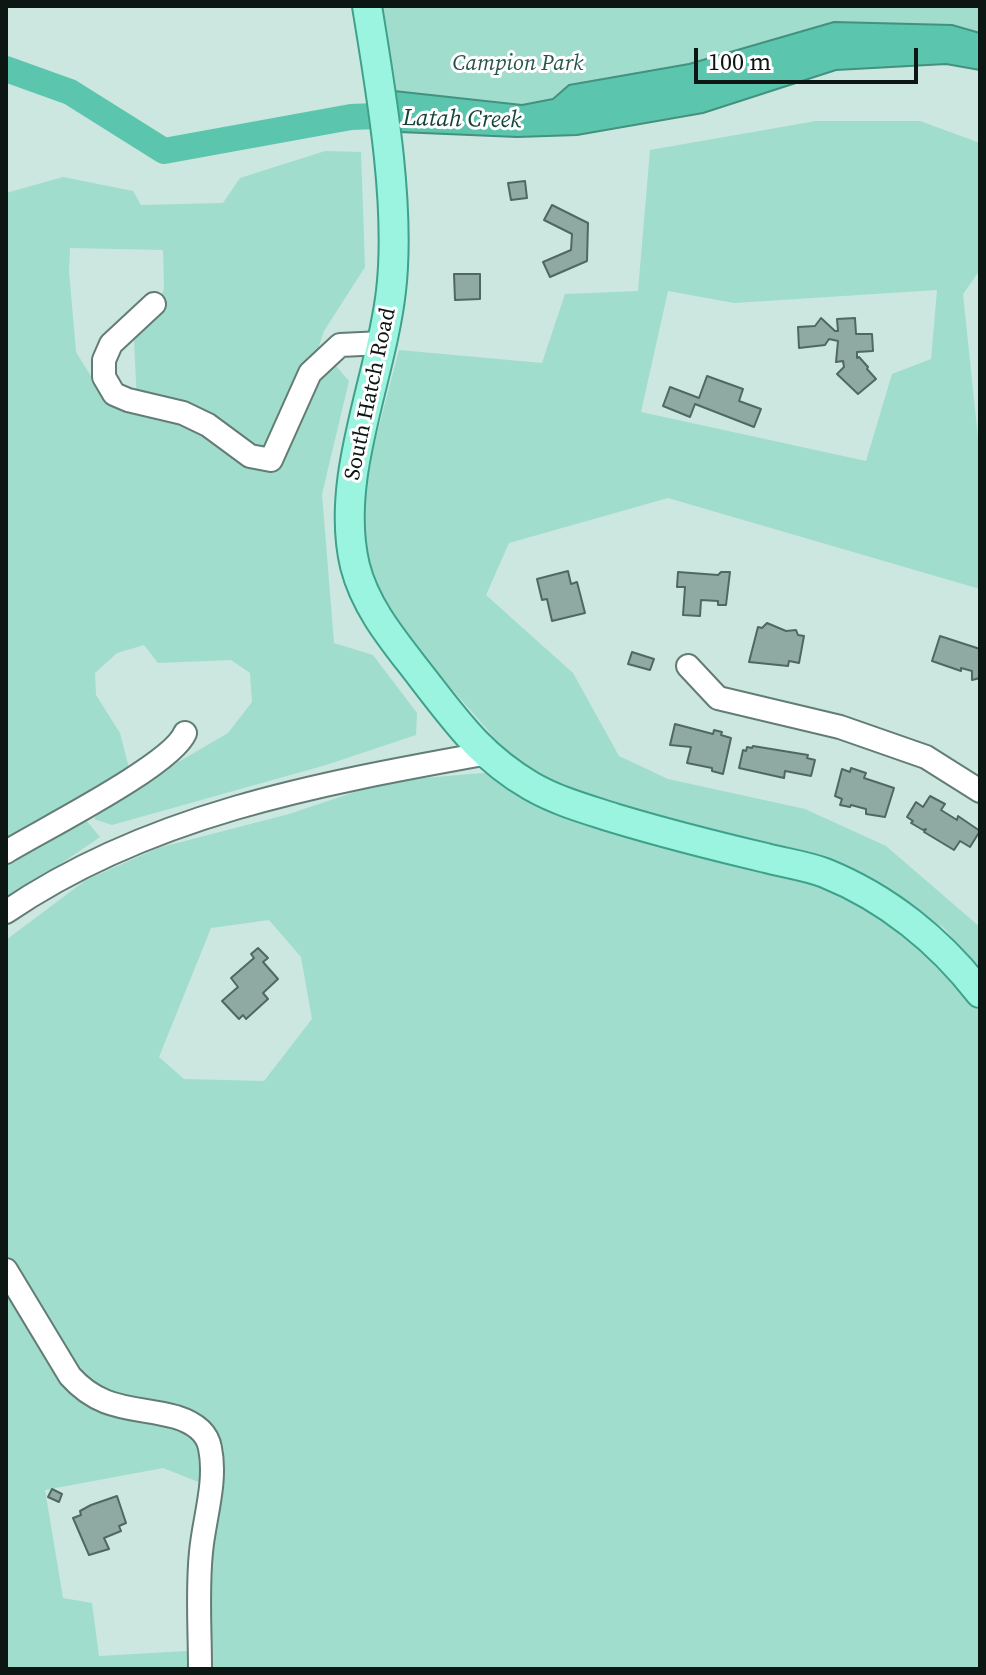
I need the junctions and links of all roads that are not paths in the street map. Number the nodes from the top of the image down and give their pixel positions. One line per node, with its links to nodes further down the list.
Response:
1 (367, 6): 3 (main road, South Hatch Road)
2 (154, 304): 3 (street)
3 (383, 343): 6 (main road, South Hatch Road)
4 (688, 666): 7 (street)
5 (185, 733): 8 (street)
6 (483, 754): 9 (street); 10 (main road, South Hatch Road)
7 (980, 791)
8 (6, 852)
9 (6, 912)
10 (980, 993)
11 (6, 1270): 12 (street)
12 (200, 1669)

